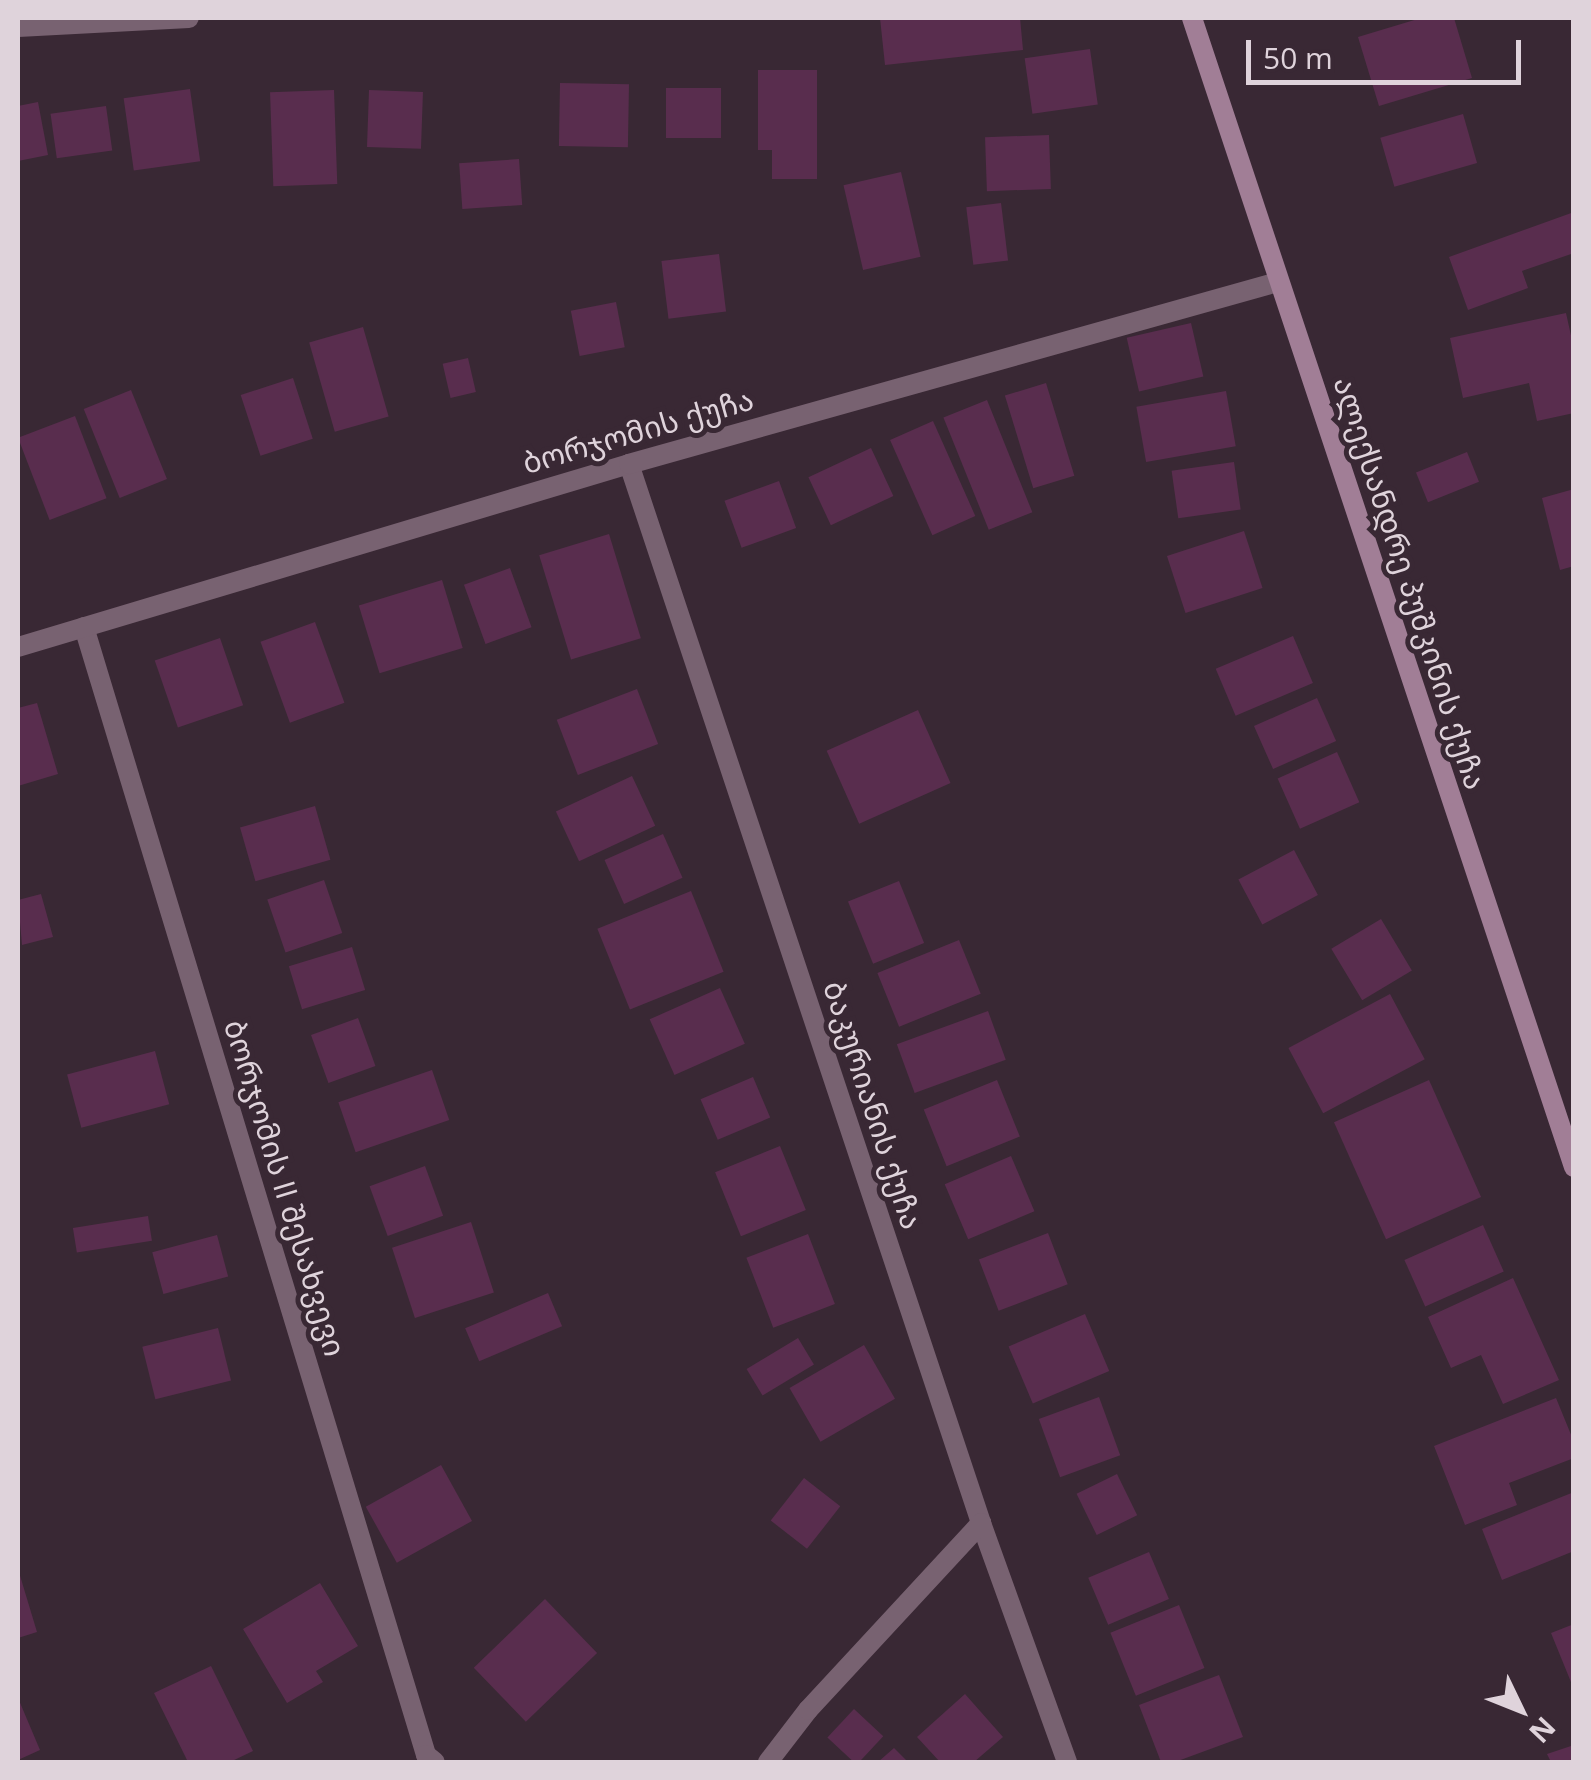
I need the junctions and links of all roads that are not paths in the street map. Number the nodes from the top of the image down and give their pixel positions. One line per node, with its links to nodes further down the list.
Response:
1 (189, 18): 3 (street)
2 (1192, 18): 4 (street, ალექსანდრე პუშკინის ქუჩა)
3 (18, 27)
4 (1278, 282): 5 (street, ბორჯომის ქუჩა); 8 (street, ალექსანდრე პუშკინის ქუჩა)
5 (629, 464): 6 (street, ბორჯომის ქუჩა); 9 (street, ბაკურიანის ქუჩა)
6 (84, 627): 7 (street, ბორჯომის ქუჩა); 10 (street, ბორჯომის II შესახვევი)
7 (18, 648)
8 (1574, 1167)
9 (981, 1523): 11 (street); 12 (street, ბაკურიანის ქუჩა)
10 (425, 1760)
11 (768, 1762)
12 (1068, 1762)

